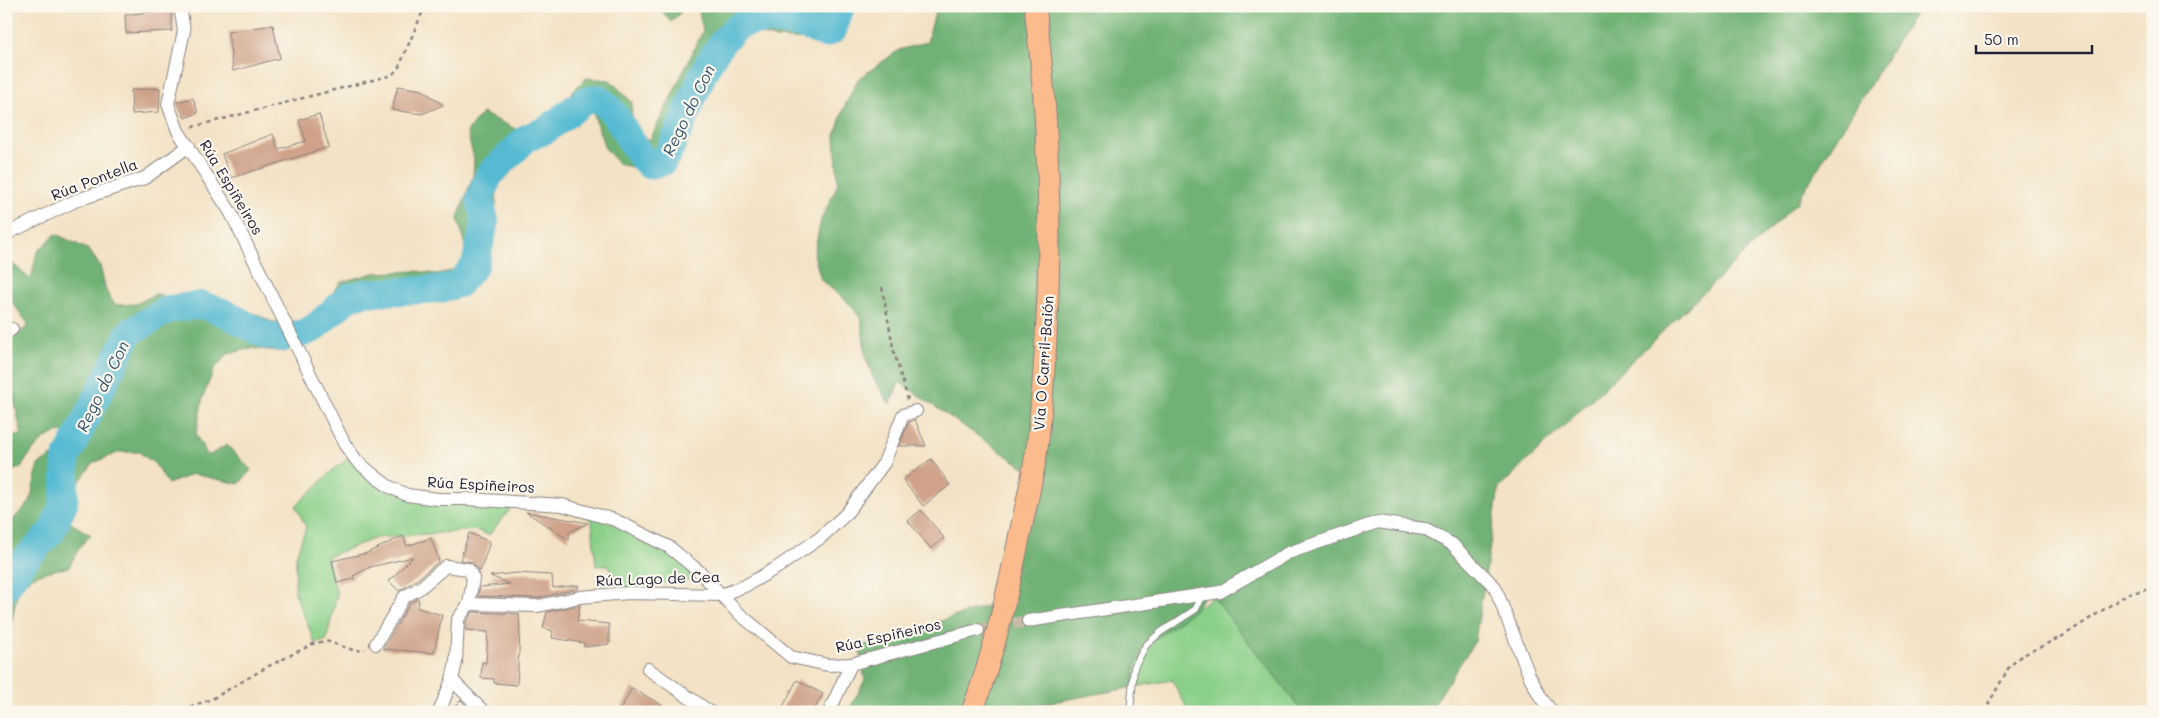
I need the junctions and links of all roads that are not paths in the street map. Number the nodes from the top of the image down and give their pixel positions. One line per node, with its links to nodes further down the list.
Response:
1 (180, 6): 4 (street, Rúa Espiñeiros)
2 (189, 6): 4 (street, Rúa Espiñeiros)
3 (1035, 6): 21 (highway, Vía O Carril-Baión)
4 (184, 31): 5 (street, Rúa Espiñeiros)
5 (189, 146): 6 (street, Rúa Pontella); 9 (street, Rúa Espiñeiros)
6 (6, 234)
7 (916, 411): 9 (street, Rúa Lago de Cea)
8 (1203, 594): 11 (street); 22 (lane); 23 (street)
9 (721, 595): 10 (street, Rúa Lago de Cea); 14 (street, Rúa Espiñeiros)
10 (468, 604): 13 (street); 16 (street)
11 (1028, 621)
12 (978, 630): 14 (street, Rúa Espiñeiros)
13 (376, 644)
14 (850, 664): 20 (street)
15 (648, 669): 19 (street)
16 (452, 680): 17 (street); 18 (street)
17 (439, 712)
18 (484, 712)
19 (710, 712)
20 (829, 712)
21 (972, 712)
22 (1130, 712)
23 (1552, 712)

